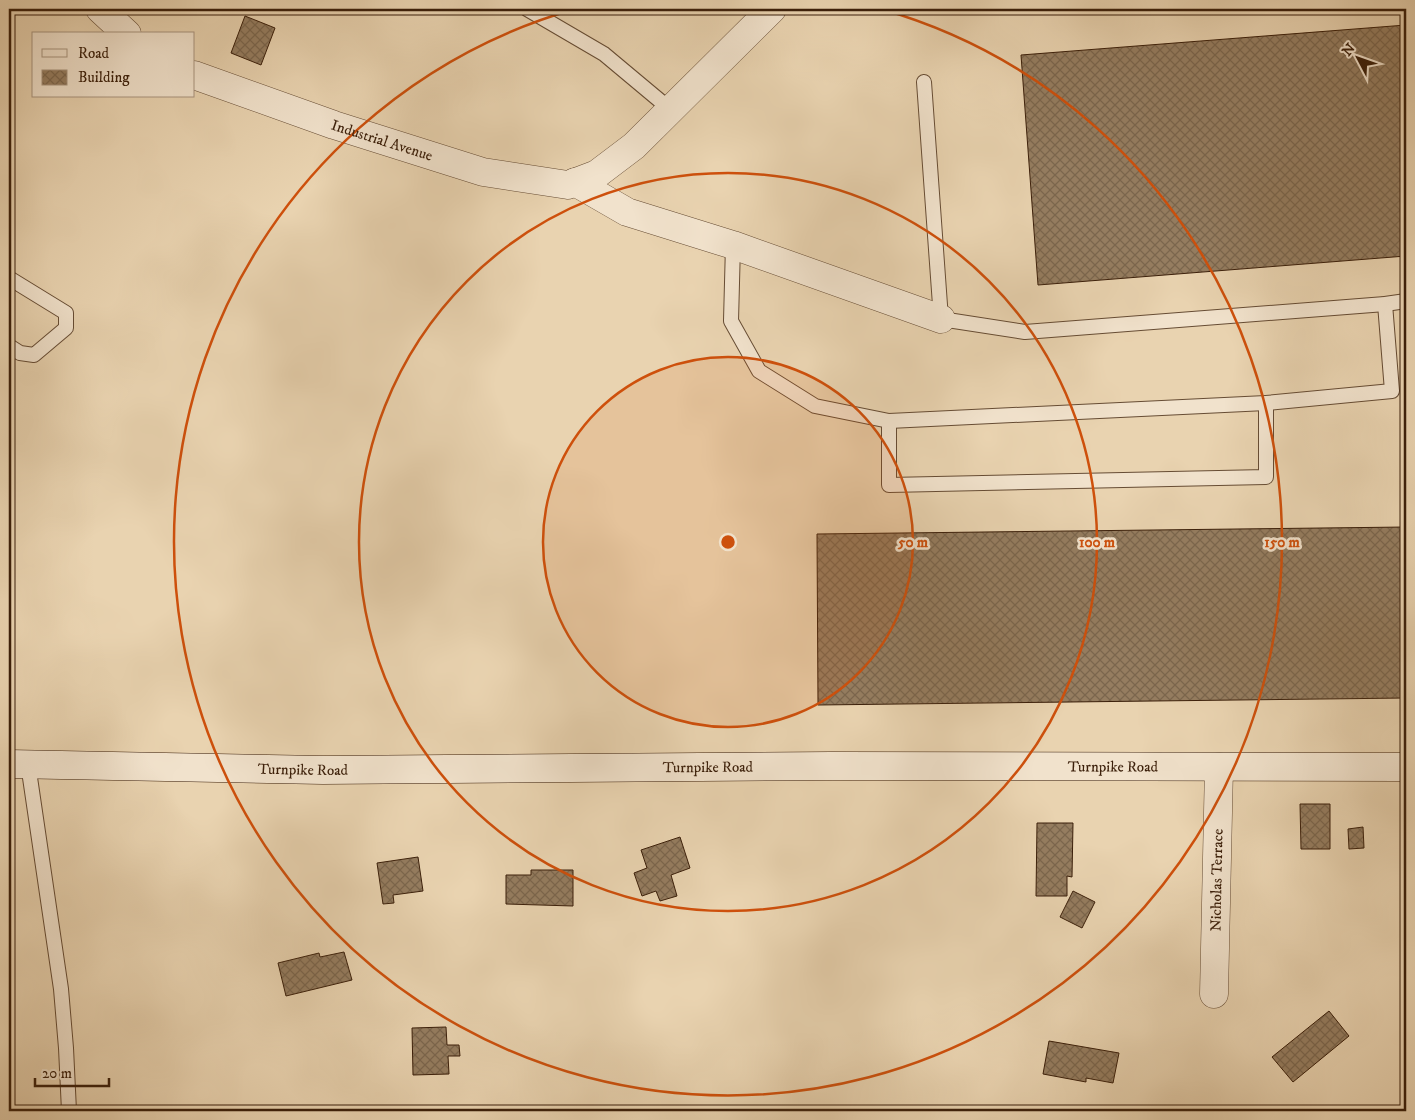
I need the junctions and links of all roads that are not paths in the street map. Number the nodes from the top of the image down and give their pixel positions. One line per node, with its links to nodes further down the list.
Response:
1 (100, 9): 4 (main road)
2 (527, 9): 7 (lane)
3 (772, 9): 7 (main road, Industrial Avenue)
4 (125, 32)
5 (195, 75): 8 (main road, Industrial Avenue)
6 (924, 82): 13 (lane)
7 (671, 110): 8 (main road, Industrial Avenue)
8 (575, 182): 9 (main road)
9 (733, 245): 13 (main road); 16 (lane)
10 (9, 278): 14 (lane)
11 (1406, 301): 12 (lane)
12 (1385, 304): 13 (lane); 15 (lane)
13 (941, 319)
14 (9, 346)
15 (1266, 403): 16 (lane); 16 (lane)
16 (889, 421)
17 (18, 764): 18 (main road, Turnpike Road); 21 (lane)
18 (1219, 767): 19 (main road, Turnpike Road); 20 (main road, Nicholas Terrace)
19 (1406, 767)
20 (1214, 994)
21 (69, 1111)

